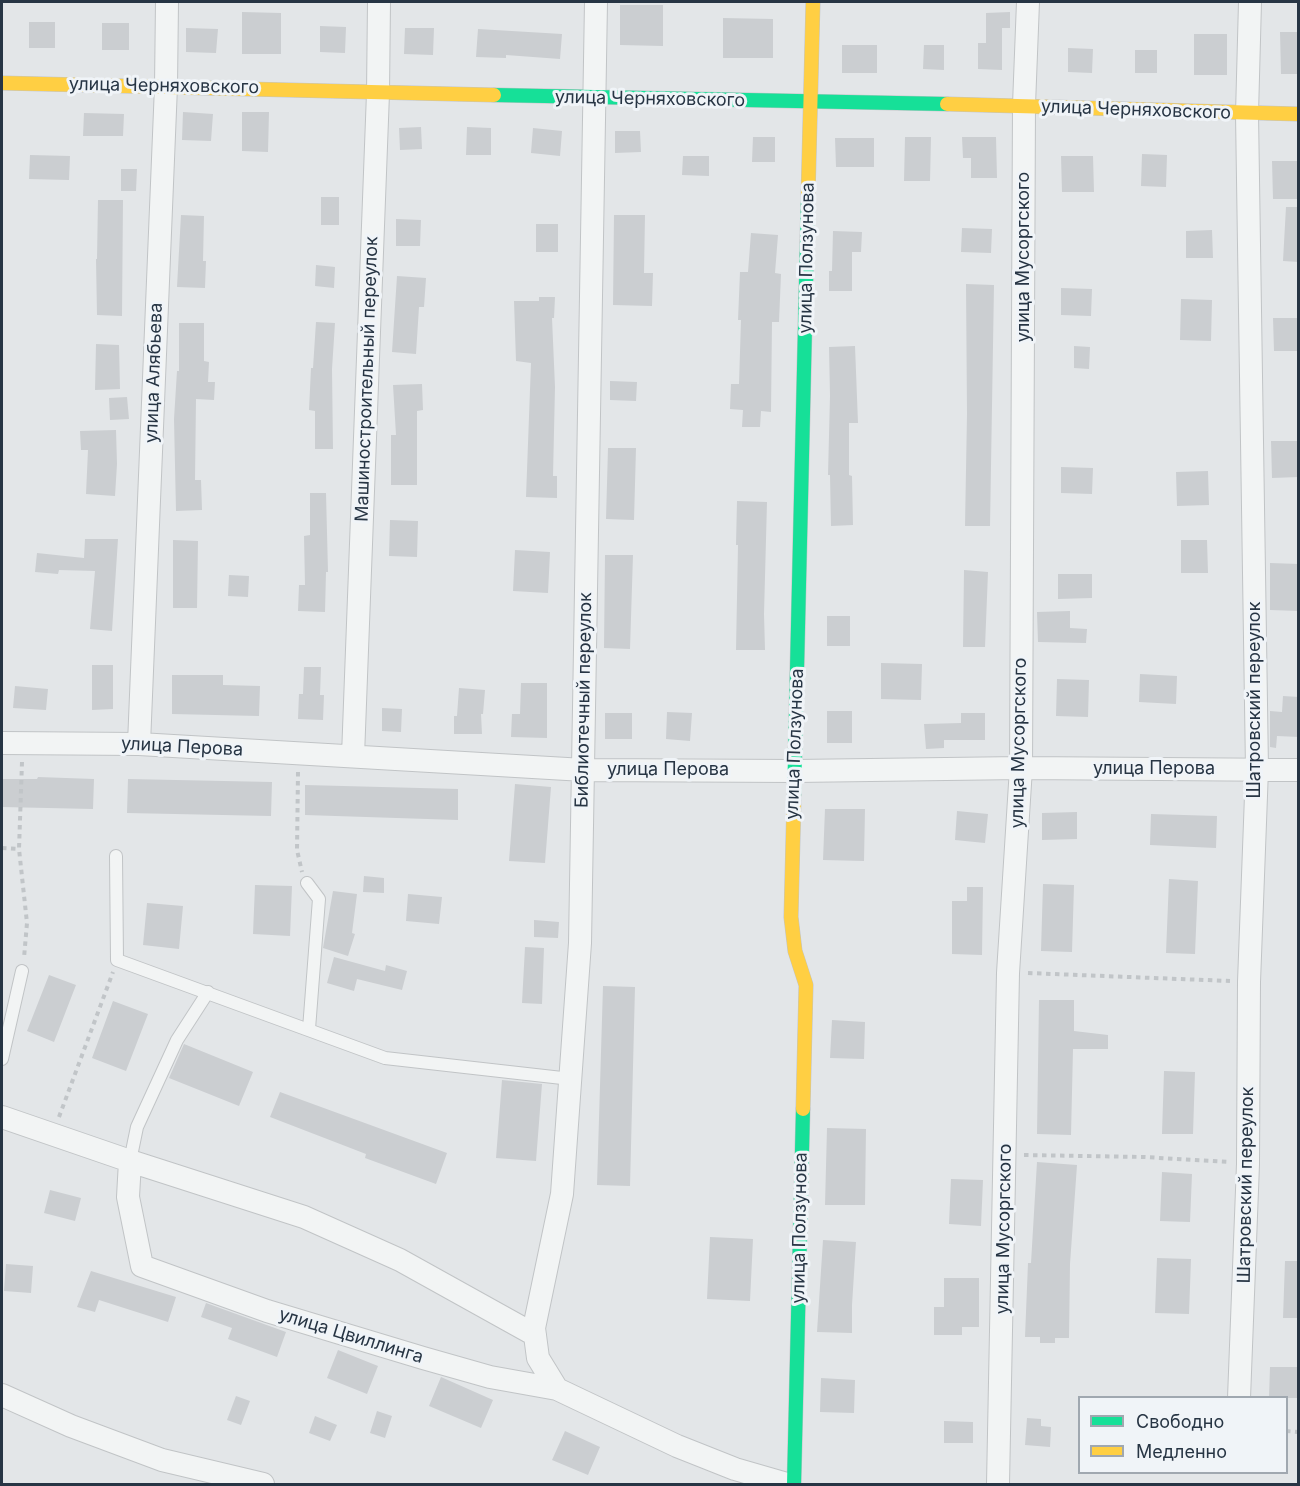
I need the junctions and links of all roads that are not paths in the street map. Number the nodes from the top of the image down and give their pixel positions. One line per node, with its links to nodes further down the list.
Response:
1 (167, 2): 8 (street, улица Алябьева)
2 (379, 2): 9 (street, Машиностроительный переулок)
3 (596, 2): 10 (street, Библиотечный переулок)
4 (813, 2): 11 (street, улица Ползунова)
5 (1028, 2): 12 (street, улица Мусоргского)
6 (1250, 2): 13 (street, Шатровский переулок)
7 (2, 83): 8 (street, улица Черняховского)
8 (166, 86): 9 (street, улица Черняховского); 16 (street, улица Алябьева)
9 (378, 93): 10 (street, улица Черняховского); 17 (street, Машиностроительный переулок)
10 (593, 98): 11 (street, улица Черняховского); 20 (street, Библиотечный переулок)
11 (810, 102): 12 (street, улица Черняховского); 22 (street, улица Ползунова)
12 (1024, 105): 13 (street, улица Черняховского); 18 (street, улица Мусоргского)
13 (1247, 114): 14 (street, улица Черняховского); 19 (street, Шатровский переулок)
14 (1299, 114)
15 (12, 743): 16 (street, улица Перова)
16 (139, 744): 17 (street, улица Перова)
17 (353, 756): 20 (street, улица Перова)
18 (1020, 768): 19 (street, улица Перова); 22 (street, улица Перова); 39 (street, улица Мусоргского)
19 (1257, 769): 21 (street, улица Перова); 35 (street, Шатровский переулок)
20 (584, 770): 22 (street, улица Перова); 29 (street, Библиотечный переулок)
21 (1299, 770)
22 (795, 771): 38 (street, улица Ползунова)
23 (116, 856): 26 (lane)
24 (307, 883): 27 (lane)
25 (22, 971): 28 (lane)
26 (208, 992): 27 (lane); 31 (lane)
27 (309, 1029): 29 (lane)
28 (2, 1059)
29 (571, 1079): 32 (street, Библиотечный переулок)
30 (2, 1117): 31 (street)
31 (130, 1161): 32 (street); 33 (street, улица Цвиллинга)
32 (535, 1335): 33 (street, Библиотечный переулок)
33 (557, 1389): 37 (street, улица Цвиллинга)
34 (2, 1395): 36 (street)
35 (1239, 1396)
36 (263, 1485)
37 (787, 1485)
38 (794, 1485)
39 (998, 1485)

